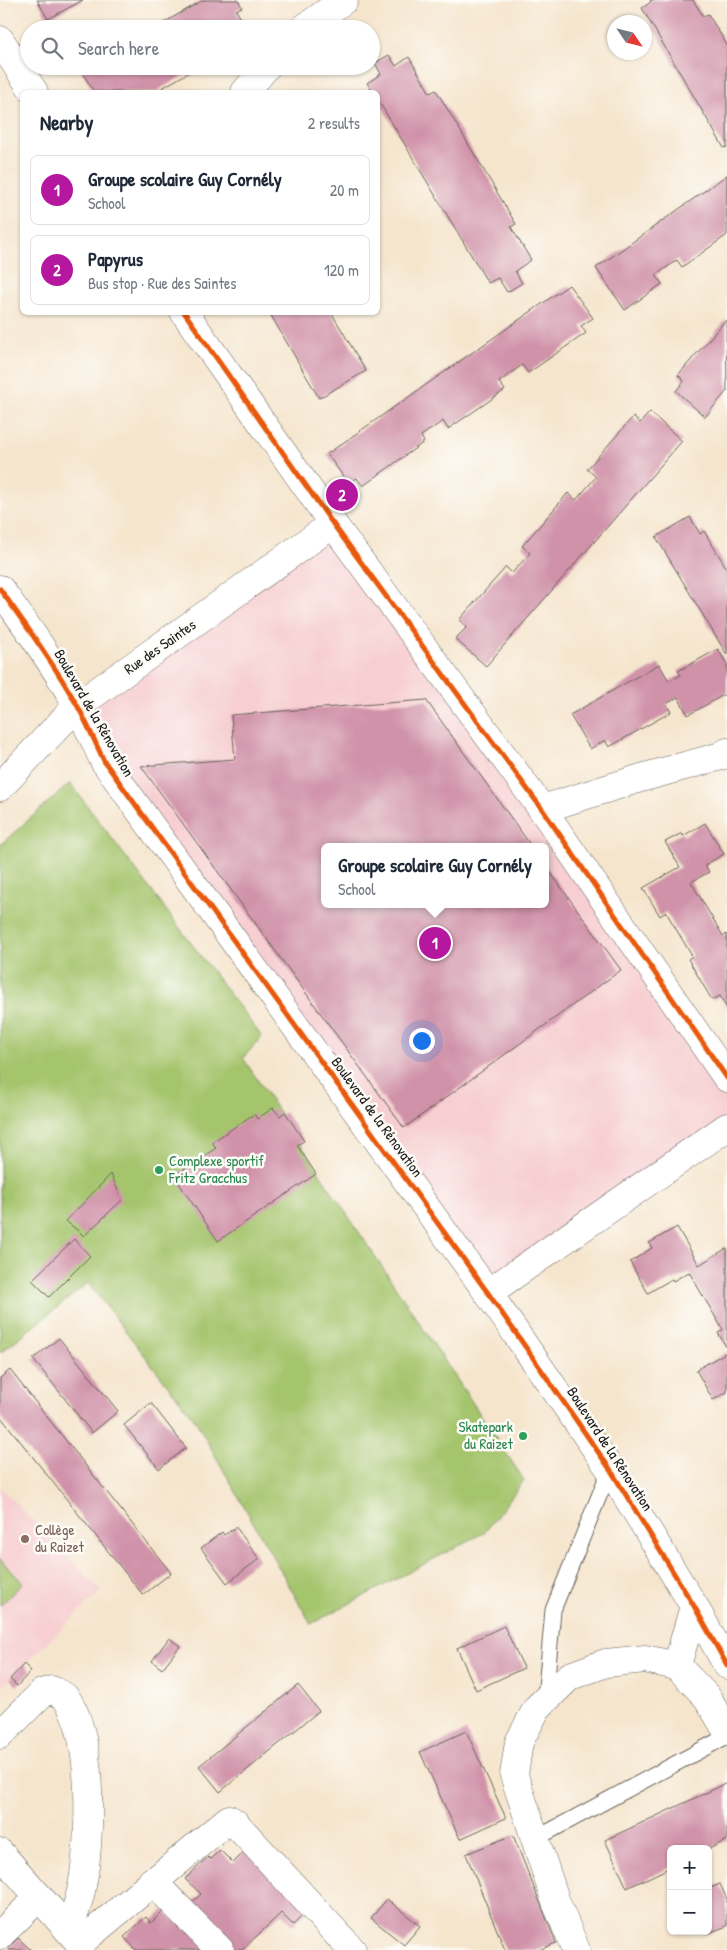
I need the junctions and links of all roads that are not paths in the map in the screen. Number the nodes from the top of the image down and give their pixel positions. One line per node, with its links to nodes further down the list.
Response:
1 (344, 0): 2 (street)
2 (316, 20)
3 (1, 46): 4 (street)
4 (20, 72)
5 (22, 75): 7 (street)
6 (259, 75): 8 (street)
7 (33, 90)
8 (247, 90)
9 (186, 315): 10 (street)
10 (333, 524): 12 (street, Rue des Saintes); 15 (street)
11 (0, 589): 12 (street, Boulevard de la Rénovation)
12 (77, 706): 14 (street, Rue des Saintes); 18 (street, Boulevard de la Rénovation)
13 (727, 752): 15 (street)
14 (0, 785)
15 (542, 809): 16 (street)
16 (727, 1078)
17 (727, 1127): 18 (street)
18 (488, 1293): 19 (street, Boulevard de la Rénovation)
19 (610, 1469): 20 (street, Boulevard de la Rénovation); 23 (lane)
20 (694, 1606): 21 (street, Boulevard de la Rénovation); 22 (street)
21 (727, 1665)
22 (677, 1666): 23 (street); 24 (street)
23 (544, 1701): 27 (street)
24 (727, 1732)
25 (0, 1734): 32 (street)
26 (727, 1736): 27 (lane)
27 (535, 1839): 35 (street)
28 (0, 1852): 30 (street)
29 (152, 1881): 32 (street); 33 (street); 34 (street)
30 (39, 1898): 31 (street); 32 (street)
31 (0, 1935)
32 (79, 1941)
33 (220, 1950)
34 (352, 1950)
35 (576, 1950)

